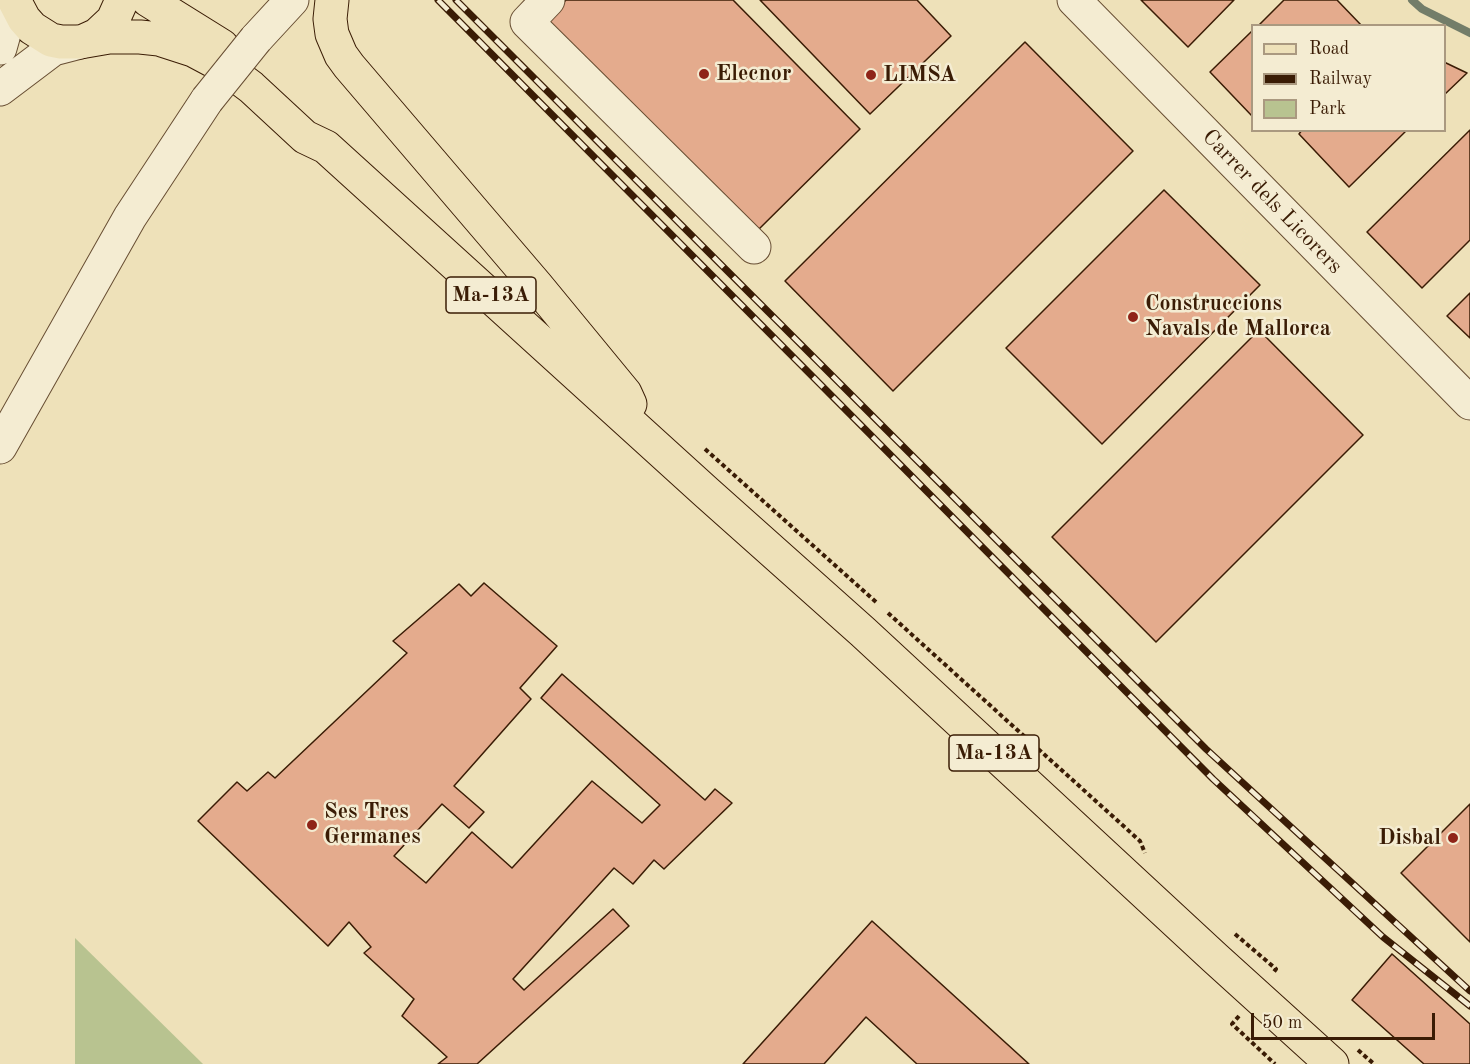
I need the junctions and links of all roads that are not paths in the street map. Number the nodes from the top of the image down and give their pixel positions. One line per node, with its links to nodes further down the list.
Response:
1 (6, 0): 10 (street)
2 (14, 0): 9 (main road, Ma-13A)
3 (122, 0): 9 (main road)
4 (148, 0): 12 (main road, Ma-13A)
5 (292, 0): 16 (street, bridge)
6 (332, 0): 15 (main road)
7 (549, 0): 13 (street)
8 (1074, 0): 14 (street, Carrer dels Licorers)
9 (83, 41): 11 (street); 12 (main road, Ma-13A)
10 (0, 48)
11 (0, 89)
12 (326, 147): 15 (main road, Ma-13A)
13 (754, 247)
14 (1470, 403)
15 (654, 444): 17 (main road, Ma-13A)
16 (0, 447)
17 (1332, 1064)

